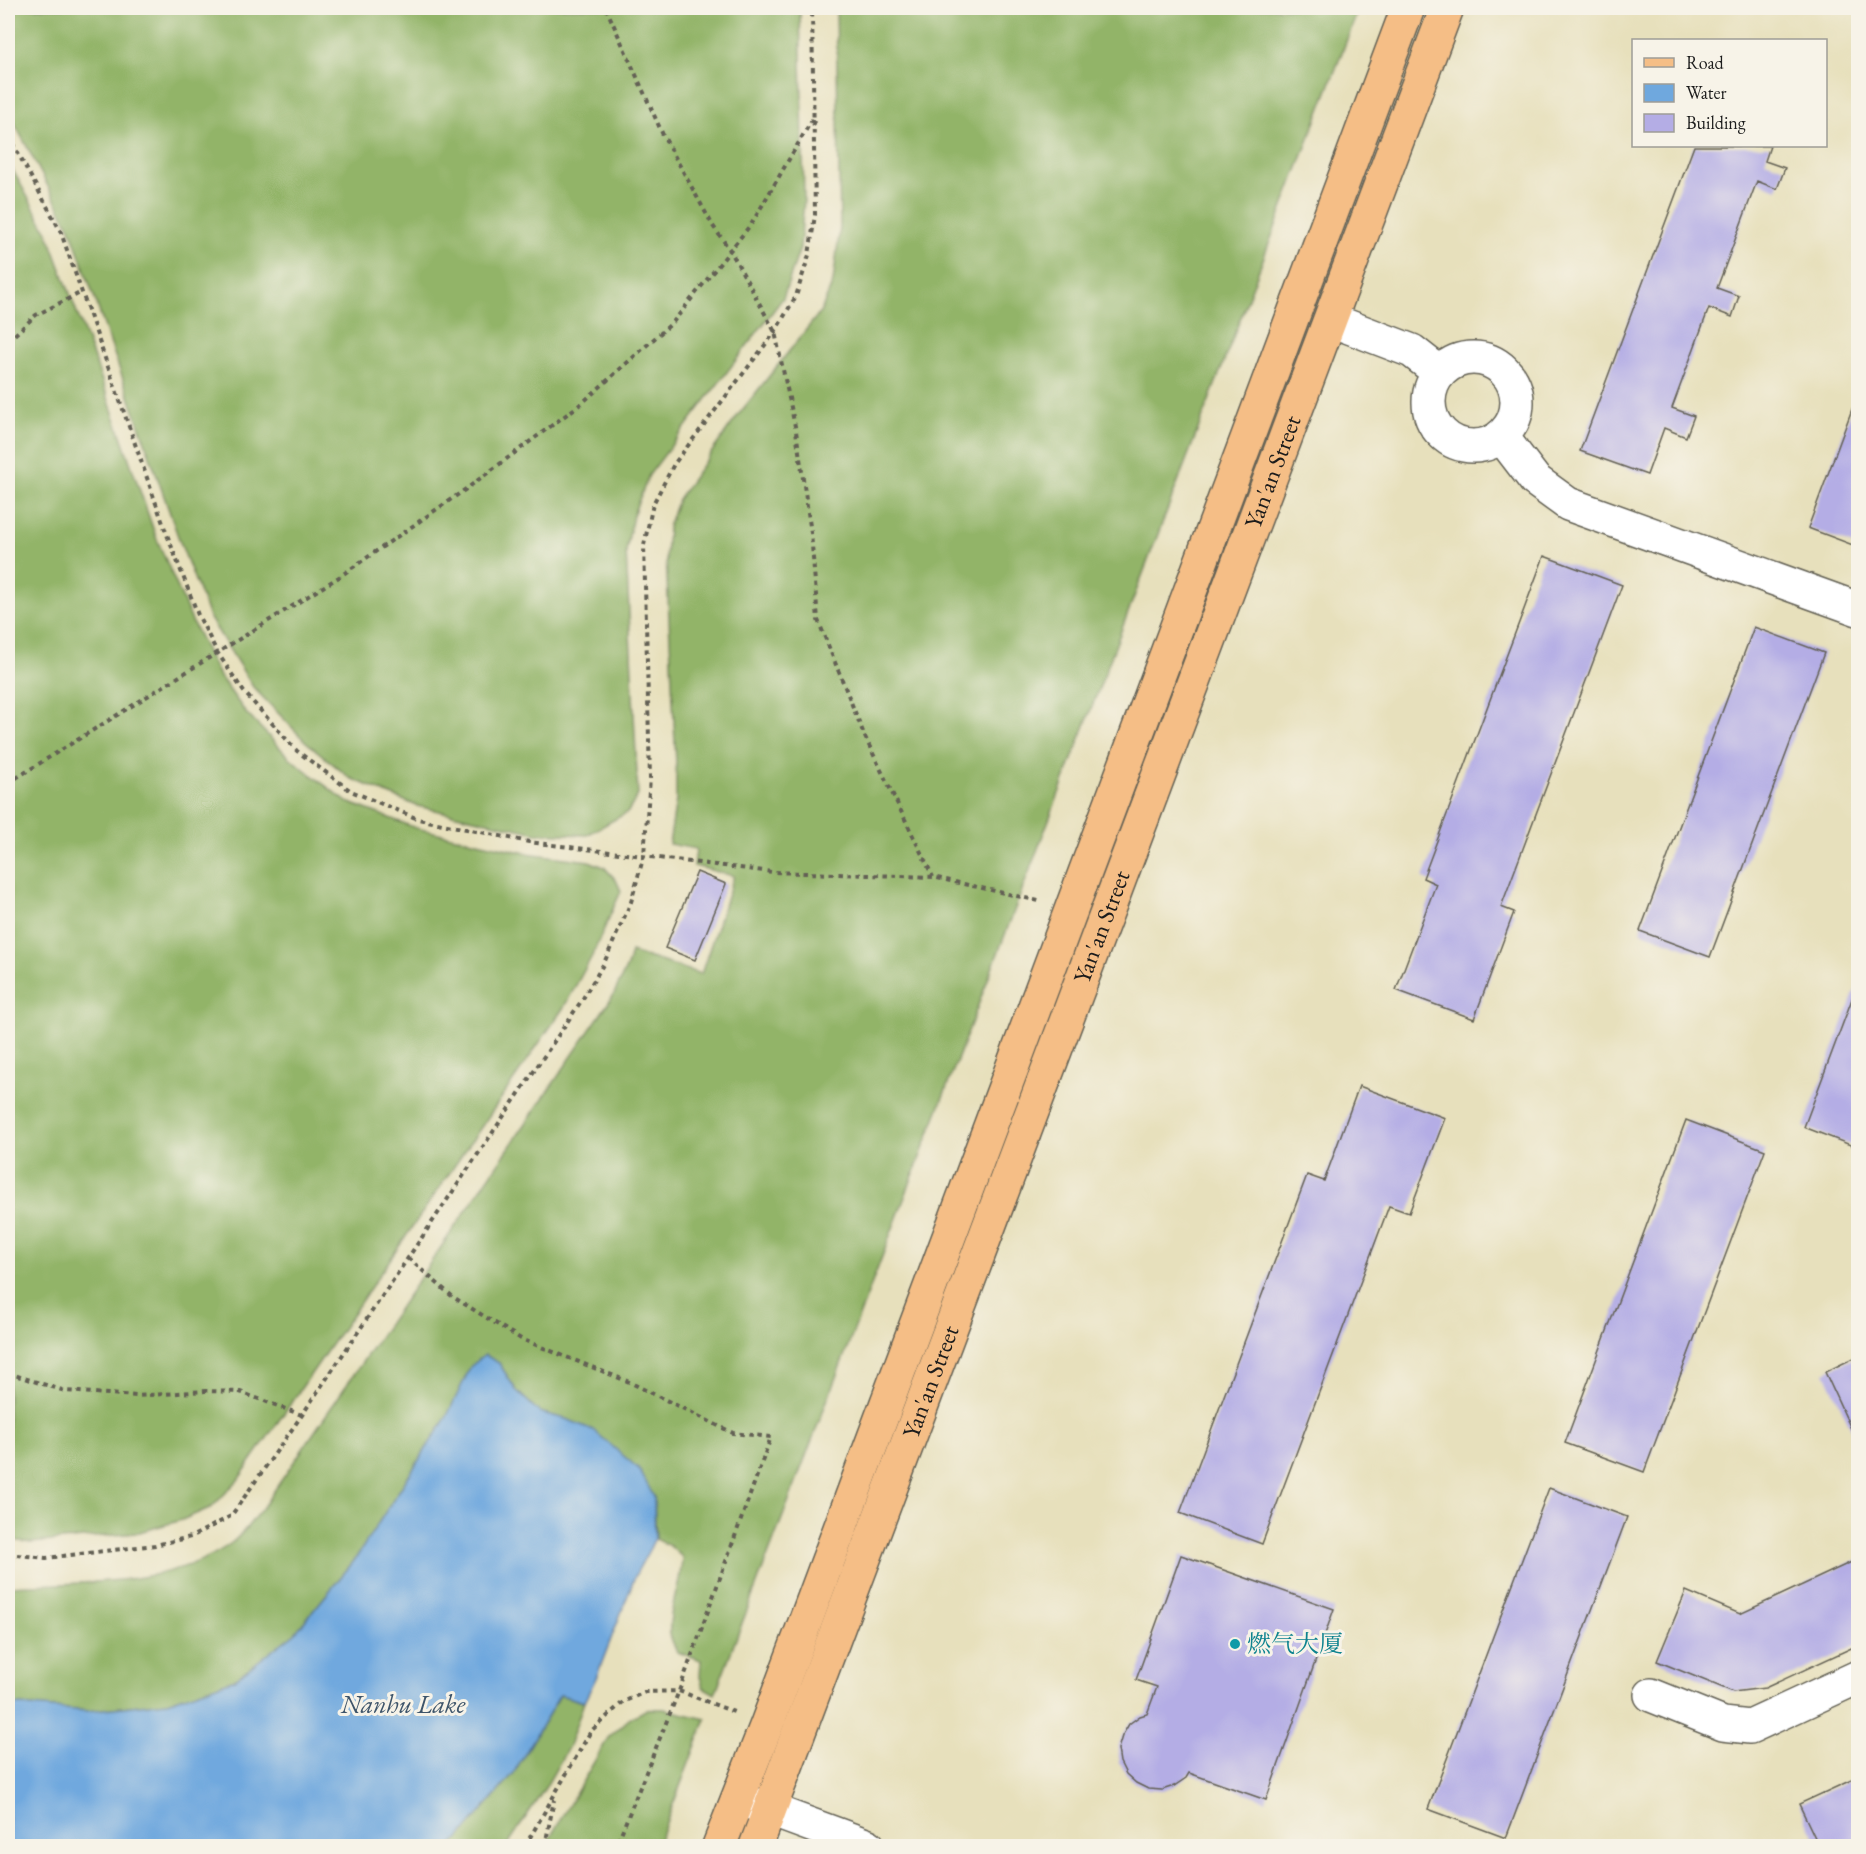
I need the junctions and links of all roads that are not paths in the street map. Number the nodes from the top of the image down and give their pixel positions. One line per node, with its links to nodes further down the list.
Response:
1 (1408, 8): 9 (main road, Yan'an Street)
2 (1448, 8): 3 (main road, Yan'an Street)
3 (1331, 320): 4 (street); 10 (main road, Yan'an Street)
4 (1440, 373): 5 (street); 5 (street)
5 (1502, 437): 6 (street)
6 (1858, 609)
7 (1858, 1677): 8 (street)
8 (1651, 1695)
9 (738, 1798): 10 (street); 11 (main road, Yan'an Street)
10 (770, 1810): 12 (main road, Yan'an Street); 13 (street)
11 (718, 1846)
12 (756, 1846)
13 (868, 1846)

